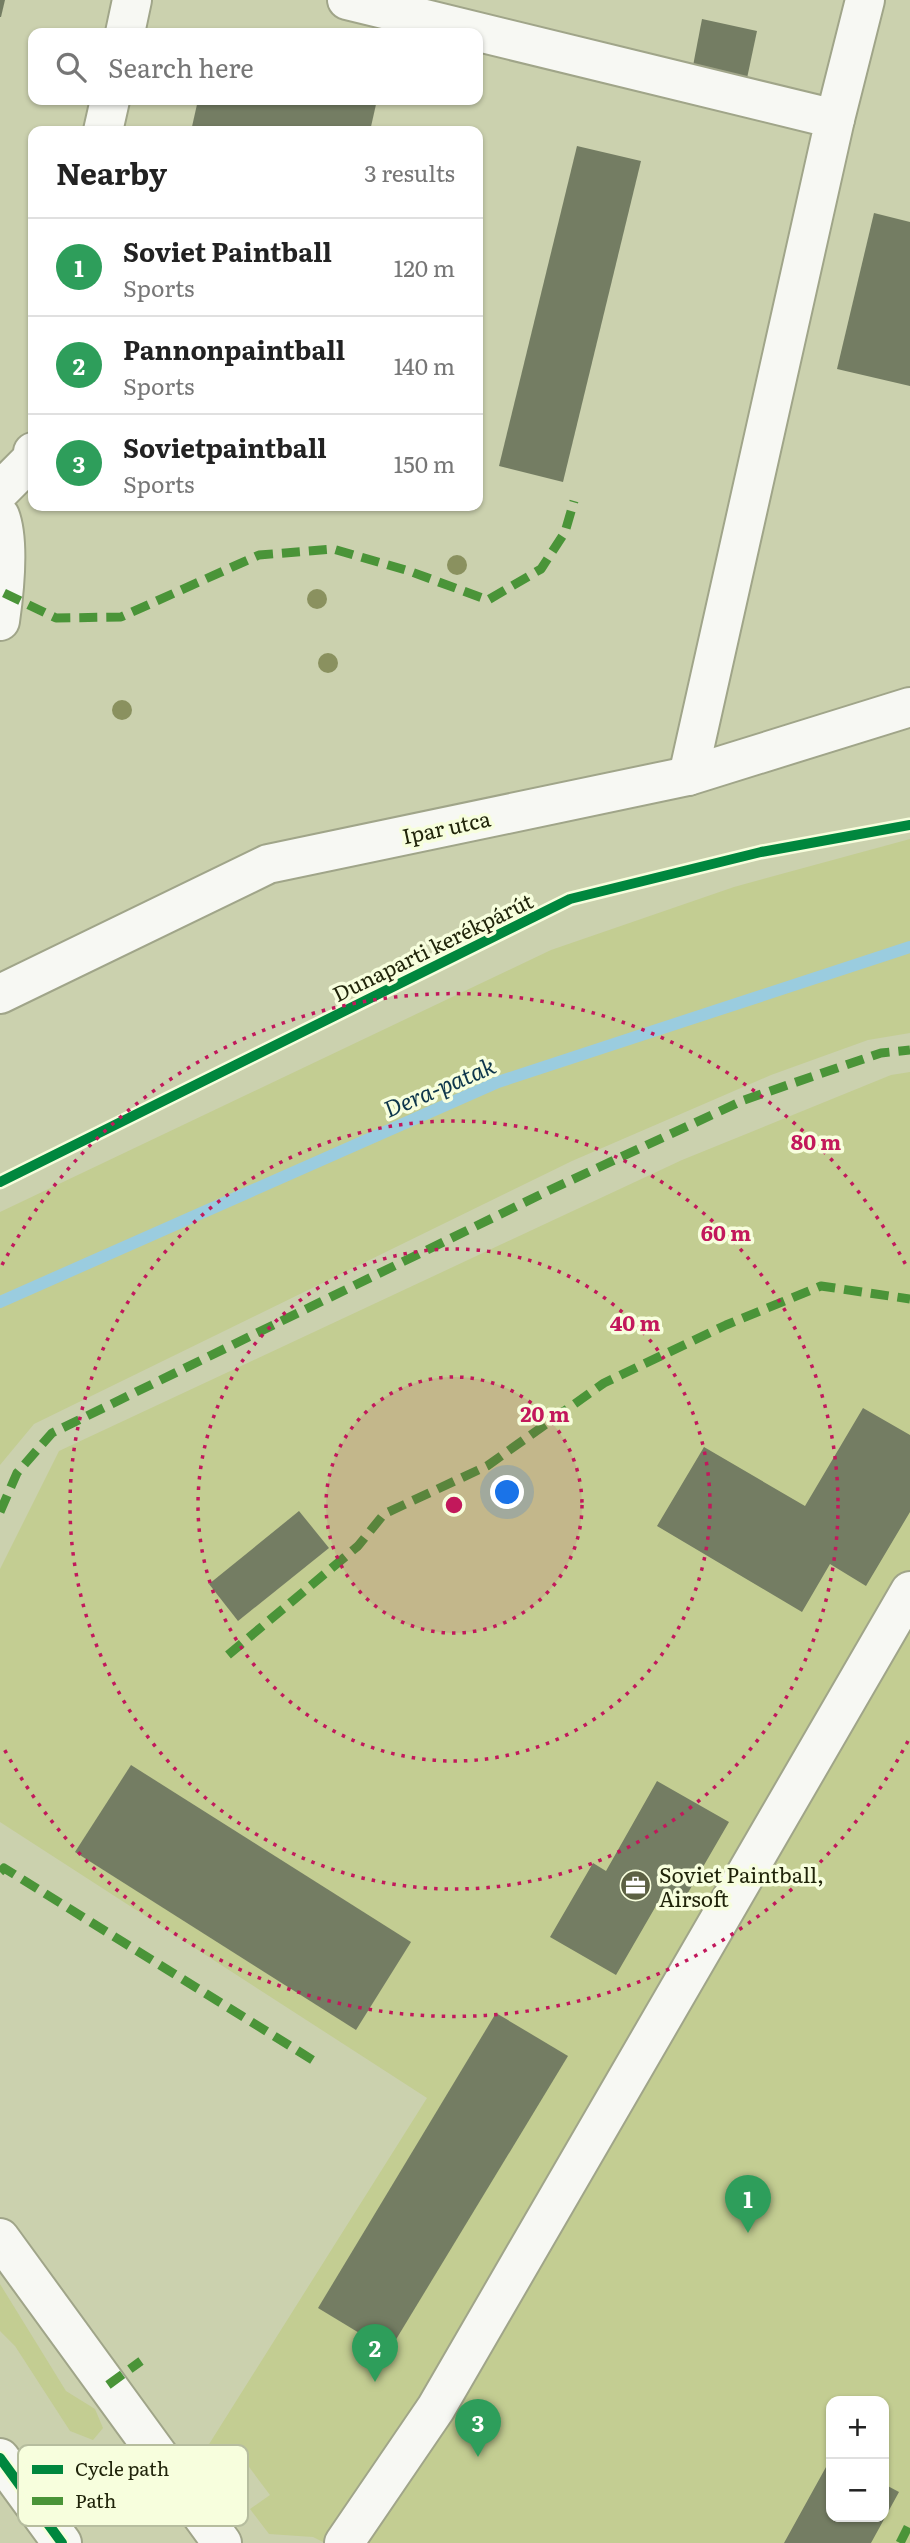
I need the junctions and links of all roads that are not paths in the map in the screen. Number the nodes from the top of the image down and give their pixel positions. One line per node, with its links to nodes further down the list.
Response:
1 (132, 0): 4 (main road)
2 (347, 0): 5 (main road)
3 (864, 0): 8 (main road)
4 (126, 28)
5 (462, 28)
6 (483, 33): 8 (main road)
7 (109, 105): 9 (main road)
8 (835, 119): 15 (main road)
9 (104, 126)
10 (28, 463): 11 (main road)
11 (0, 491)
12 (0, 516): 13 (main road)
13 (0, 621)
14 (910, 707): 15 (main road, Ipar utca)
15 (688, 776): 16 (main road, Ipar utca)
16 (0, 993)
17 (910, 1591): 26 (main road)
18 (0, 2238): 19 (main road)
19 (151, 2445)
20 (0, 2458): 21 (main road)
21 (18, 2483)
22 (50, 2526): 24 (main road)
23 (210, 2526): 25 (main road)
24 (62, 2543)
25 (222, 2543)
26 (344, 2543)

